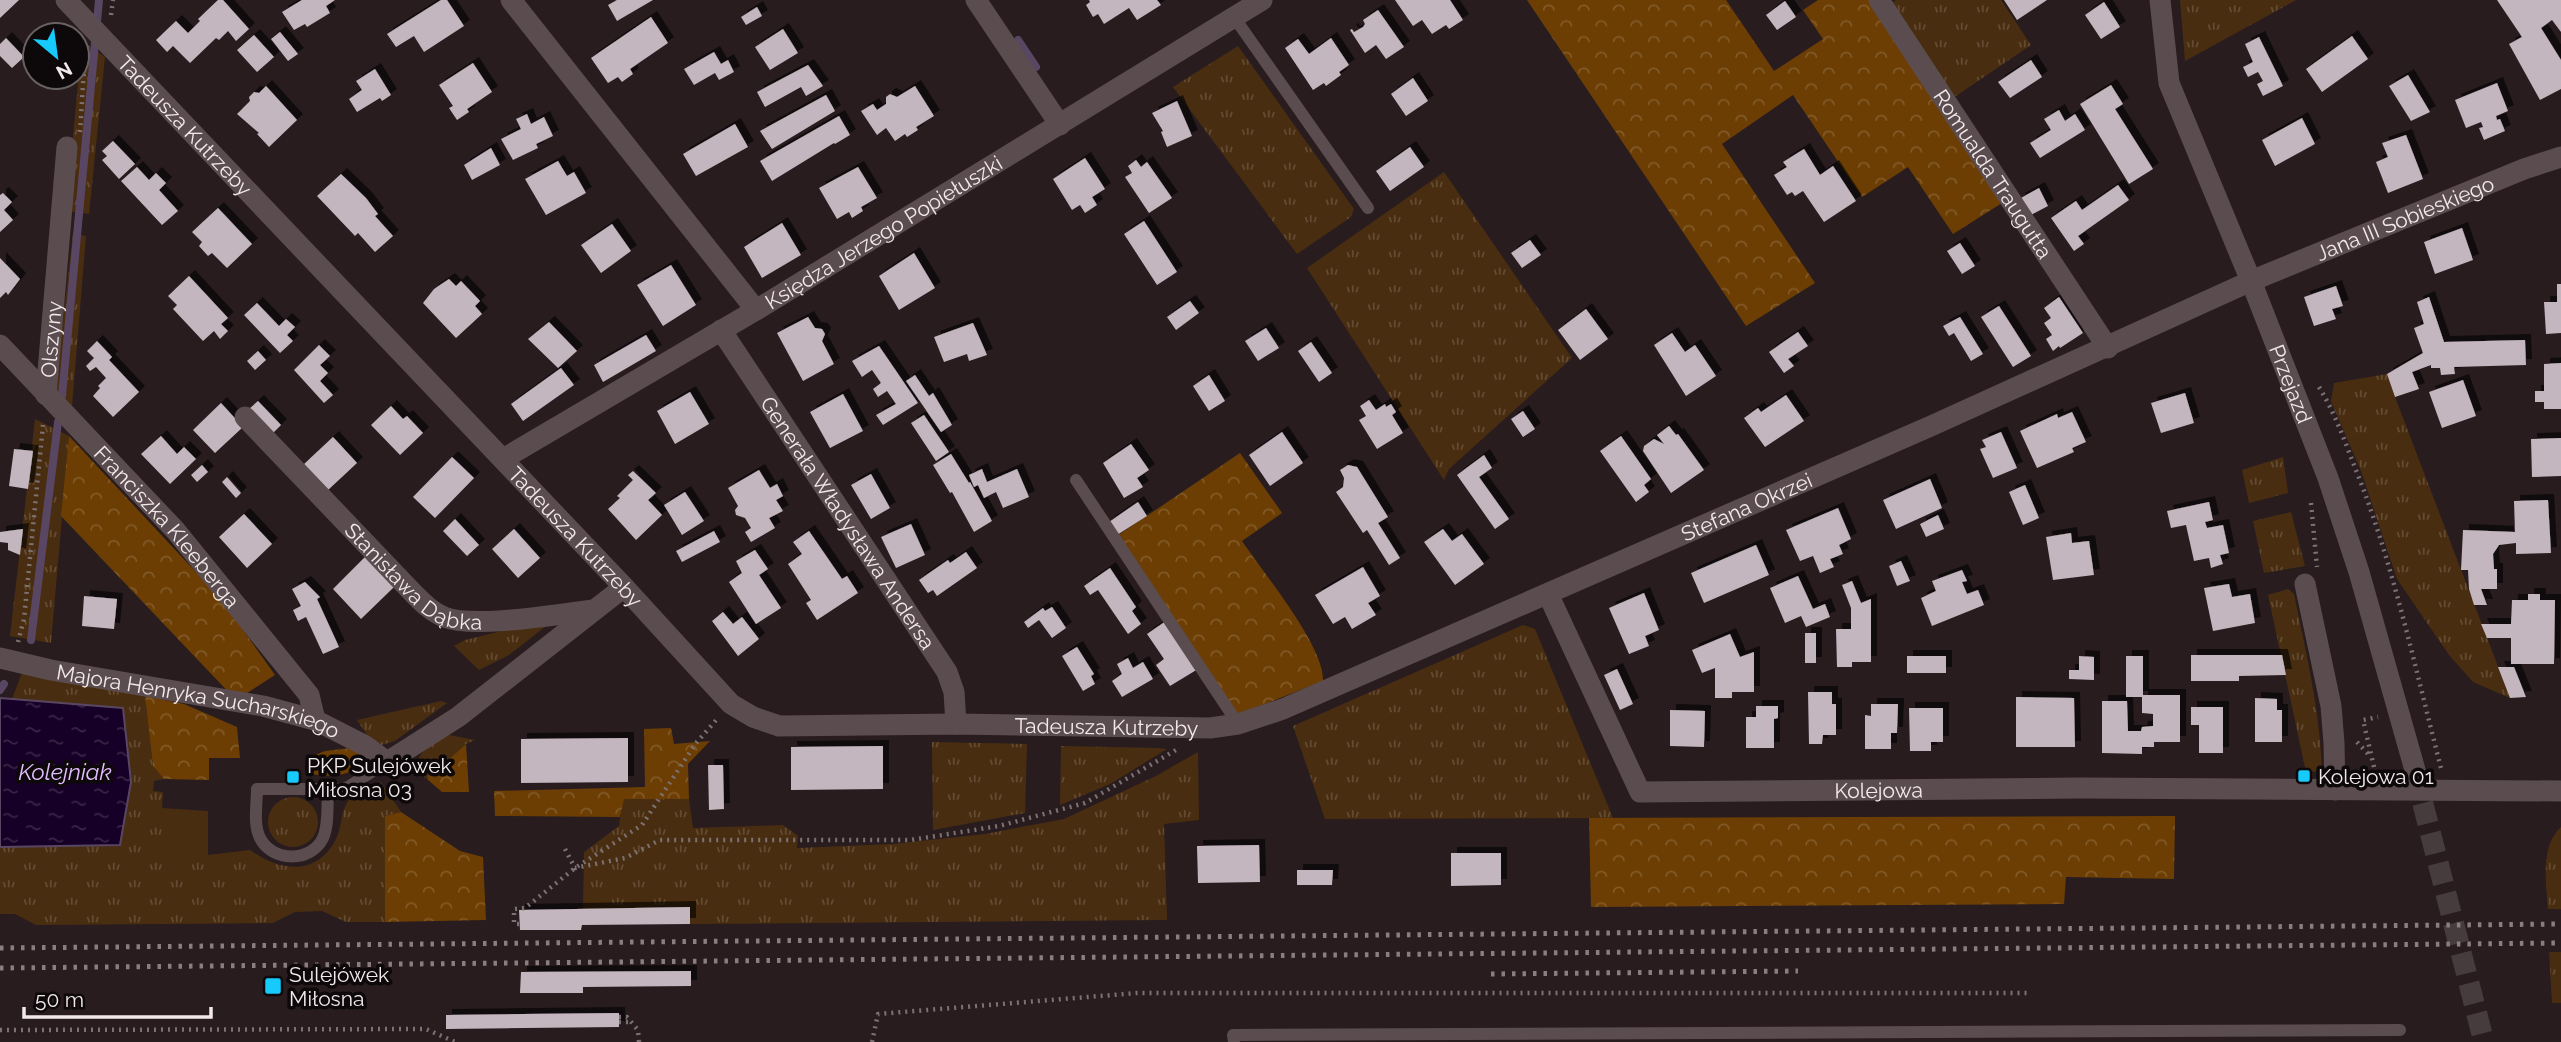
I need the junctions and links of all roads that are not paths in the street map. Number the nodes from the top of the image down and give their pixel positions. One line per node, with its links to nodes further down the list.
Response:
1 (67, 0): 20 (street, Tadeusza Kutrzeby)
2 (510, 0): 13 (street)
3 (976, 0): 8 (street)
4 (1262, 0): 7 (street, Księdza Jerzego Popiełuszki)
5 (1879, 0): 16 (street, Romualda Traugutta)
6 (2160, 0): 12 (street, Przejazd)
7 (1234, 17): 8 (street, Księdza Jerzego Popiełuszki); 11 (lane)
8 (1060, 125): 13 (street, Księdza Jerzego Popiełuszki)
9 (67, 147): 18 (street, Olszyny)
10 (2561, 157): 12 (street, Jana III Sobieskiego)
11 (1368, 208)
12 (2251, 281): 16 (street, Stefana Okrzei); 31 (street, Przejazd)
13 (756, 310): 14 (street, Księdza Jerzego Popiełuszki)
14 (721, 330): 20 (street, Księdza Jerzego Popiełuszki); 28 (street, Generała Władysława Andersa)
15 (0, 345): 17 (street, Franciszka Kleeberga)
16 (2108, 348): 24 (street, Stefana Okrzei)
17 (7, 360): 18 (street, Franciszka Kleeberga)
18 (46, 395): 27 (street, Franciszka Kleeberga)
19 (245, 417): 25 (street, Stanisława Dąbka)
20 (503, 459): 23 (street, Tadeusza Kutrzeby)
21 (1076, 480): 29 (lane)
22 (2305, 584): 33 (street)
23 (624, 587): 25 (street); 28 (street, Tadeusza Kutrzeby)
24 (1548, 594): 29 (street, Stefana Okrzei); 33 (street, Kolejowa)
25 (594, 610): 30 (street)
26 (6, 659): 27 (street, Majora Henryka Sucharskiego)
27 (315, 720): 30 (street, Majora Henryka Sucharskiego)
28 (956, 724): 29 (street, Tadeusza Kutrzeby)
29 (1238, 724)
30 (387, 762): 32 (lane)
31 (2415, 770)
32 (328, 789): 32 (lane)
33 (2335, 790): 34 (street)
34 (2561, 791)
35 (2400, 1030): 36 (lane)
36 (1234, 1042)

